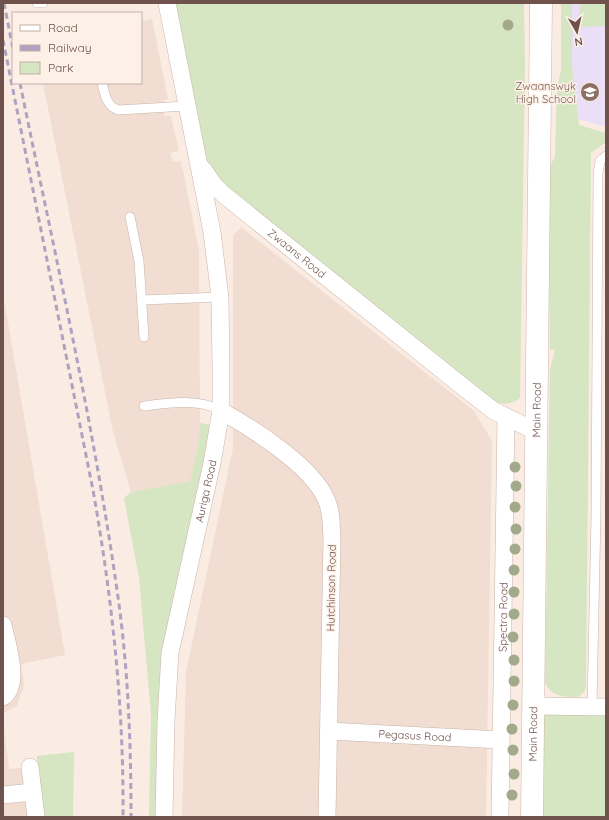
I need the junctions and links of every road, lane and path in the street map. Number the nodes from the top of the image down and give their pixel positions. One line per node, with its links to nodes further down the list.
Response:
1 (37, 3): 2 (lane)
2 (43, 3)
3 (167, 3): 6 (street, Zwaans Road)
4 (541, 3): 18 (main road, Main Road)
5 (102, 84): 6 (lane)
6 (187, 106): 8 (street, Zwaans Road)
7 (606, 156): 11 (lane)
8 (199, 164): 12 (street, Auriga Road); 17 (street, Zwaans Road)
9 (130, 217): 13 (lane)
10 (606, 277): 11 (lane)
11 (597, 281): 22 (lane)
12 (220, 297): 13 (lane); 16 (street, Auriga Road)
13 (142, 300): 14 (lane)
14 (144, 337)
15 (144, 406): 16 (lane)
16 (221, 411): 23 (street, Hutchinson Road); 29 (street, Auriga Road)
17 (506, 418): 18 (street, Zwaans Road); 24 (street, Spectra Road)
18 (535, 431): 21 (main road, Main Road)
19 (3, 625): 20 (street)
20 (5, 696)
21 (534, 706): 22 (street); 32 (main road, Main Road)
22 (599, 707)
23 (329, 731): 24 (street, Pegasus Road); 30 (street, Hutchinson Road)
24 (500, 740): 31 (street, Spectra Road)
25 (30, 767): 26 (street)
26 (33, 792): 27 (street); 28 (street)
27 (3, 795)
28 (36, 817)
29 (164, 817)
30 (327, 817)
31 (500, 817)
32 (532, 817)

